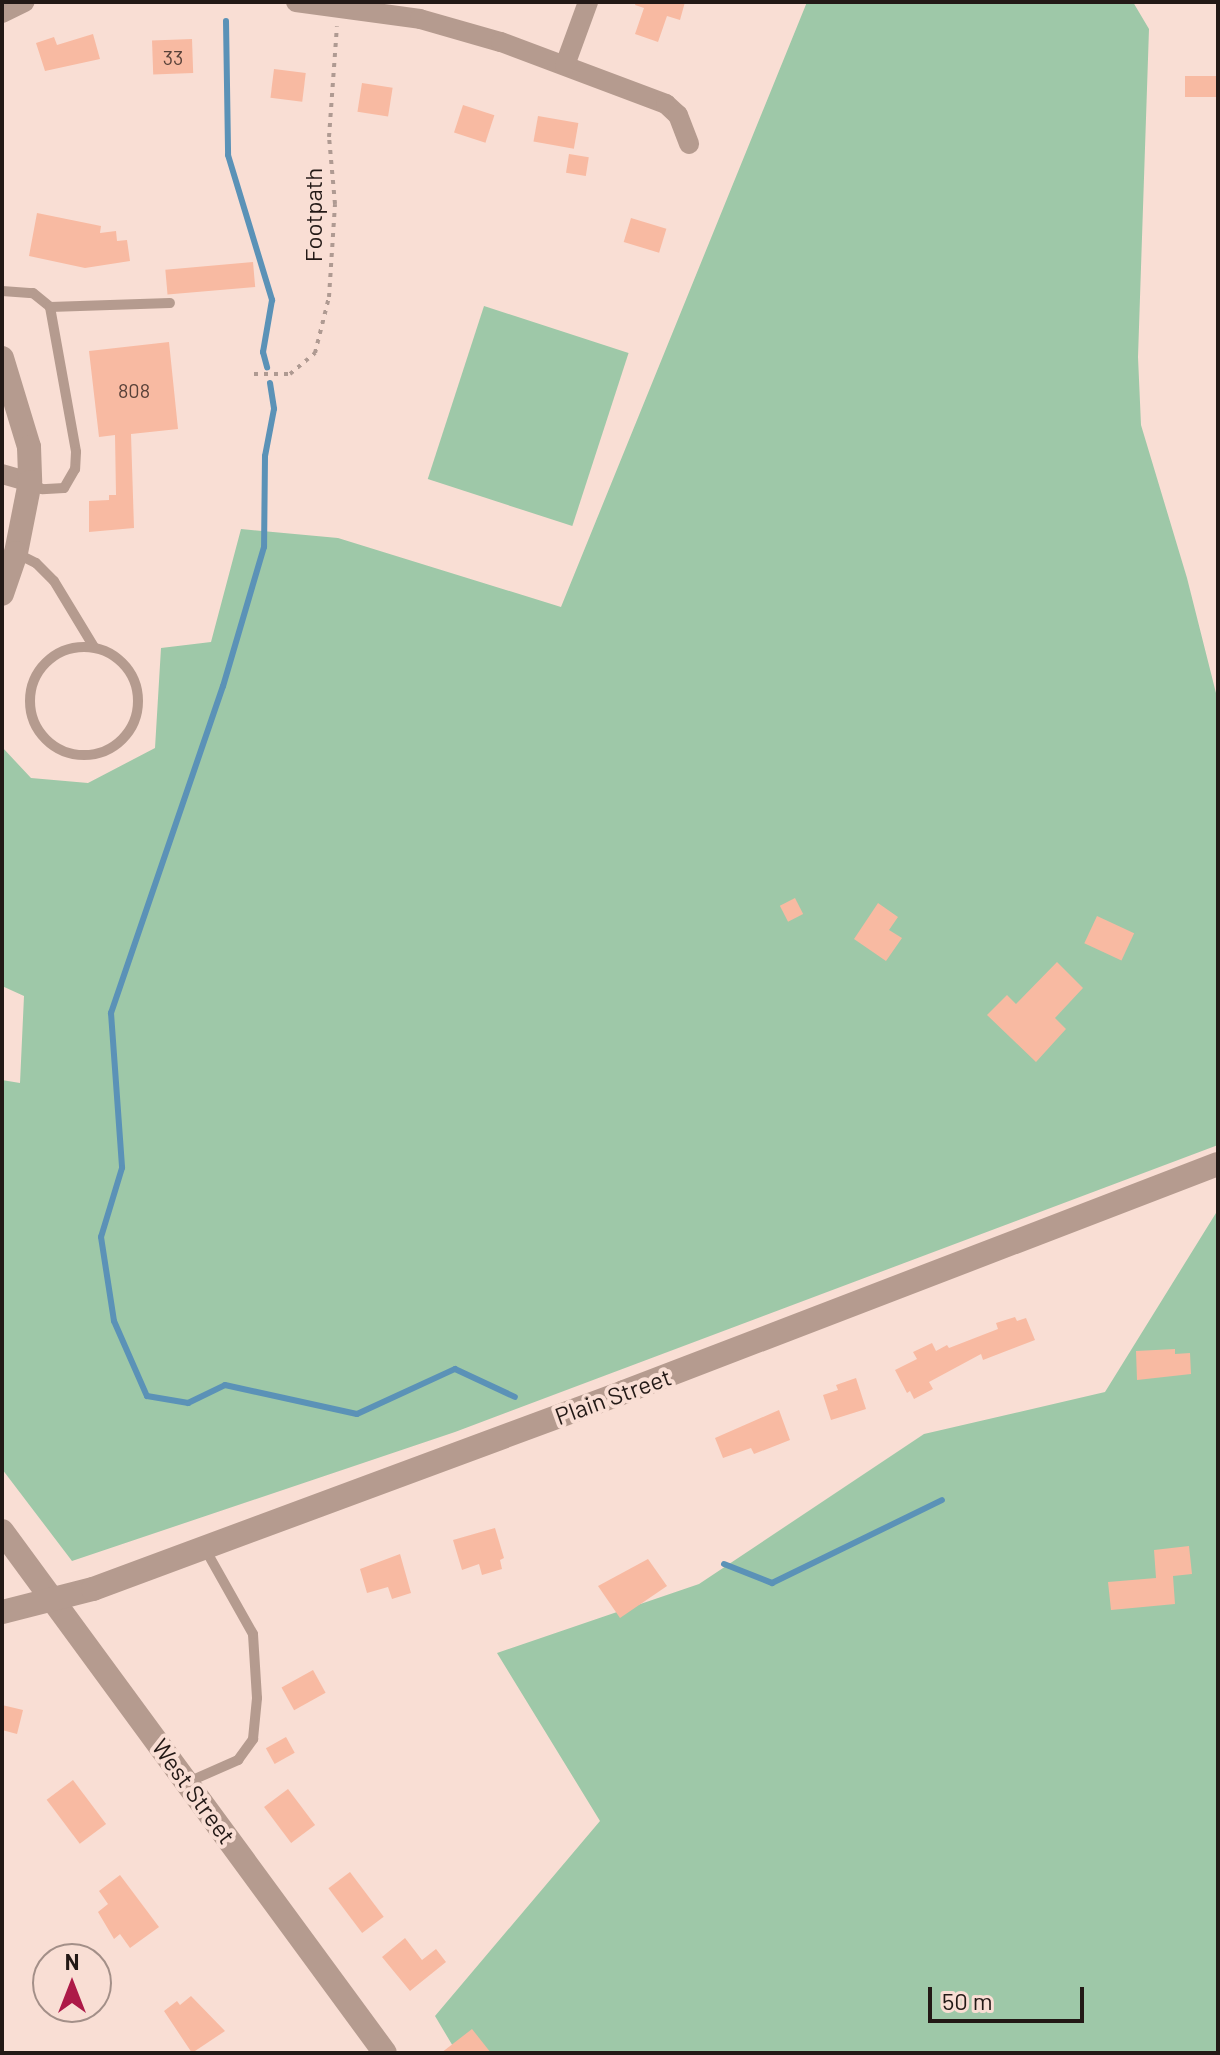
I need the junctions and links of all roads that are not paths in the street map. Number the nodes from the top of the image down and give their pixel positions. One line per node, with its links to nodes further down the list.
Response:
1 (25, 2): 4 (street)
2 (296, 2): 5 (street)
3 (588, 2): 5 (street)
4 (2, 13)
5 (565, 65): 6 (street)
6 (689, 144)
7 (2, 291): 9 (lane)
8 (170, 303): 9 (lane)
9 (50, 307): 12 (lane)
10 (2, 358): 12 (street)
11 (2, 474): 12 (street)
12 (30, 482): 13 (street)
13 (16, 553): 14 (street); 15 (lane)
14 (2, 594)
15 (94, 647): 15 (lane)
16 (1218, 1164): 18 (street, Plain Street)
17 (2, 1531): 19 (street, West Street)
18 (204, 1547): 19 (street, Plain Street); 21 (lane)
19 (53, 1601): 20 (street, Plain Street); 21 (street, West Street)
20 (2, 1612)
21 (188, 1782): 22 (street, West Street)
22 (385, 2053)

